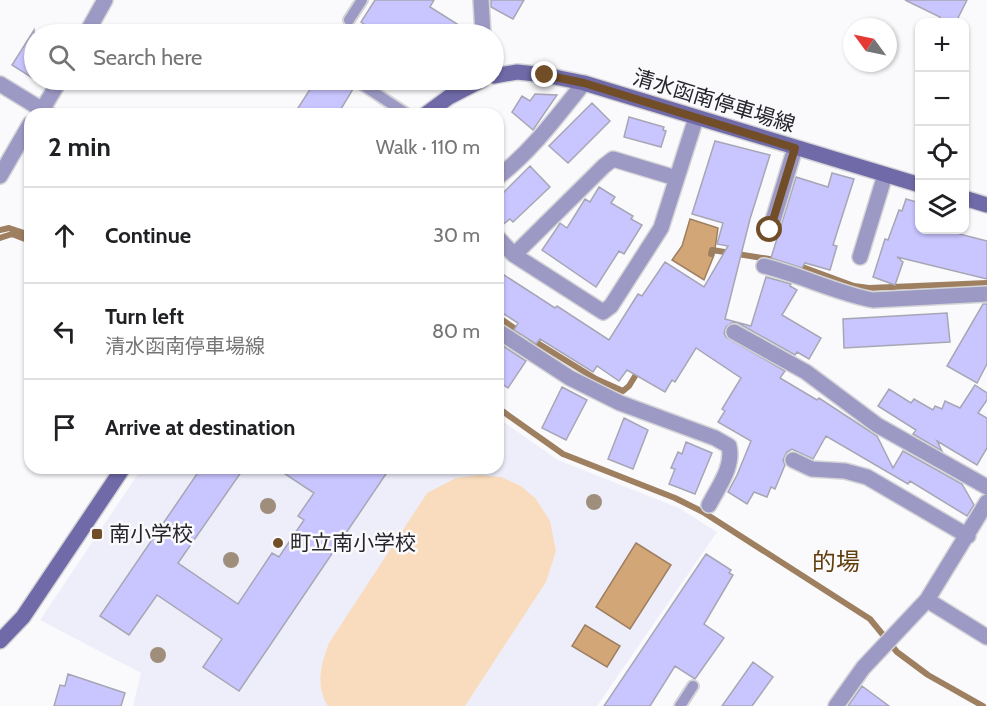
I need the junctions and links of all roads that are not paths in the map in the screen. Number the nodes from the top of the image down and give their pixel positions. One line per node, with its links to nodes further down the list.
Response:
1 (105, 0): 5 (street)
2 (362, 0): 4 (lane)
3 (481, 0): 6 (street)
4 (349, 20)
5 (92, 24)
6 (482, 24)
7 (504, 74): 8 (main road, 清水函南停車場線)
8 (584, 83): 17 (main road, 清水函南停車場線); 20 (street)
9 (0, 84): 13 (street)
10 (54, 90): 14 (street)
11 (370, 90): 15 (lane)
12 (463, 90): 16 (main road)
13 (37, 108)
14 (44, 108)
15 (398, 108)
16 (434, 108)
17 (696, 118): 19 (main road, 清水函南停車場線); 23 (street)
18 (24, 134): 22 (street)
19 (795, 148): 21 (main road, 清水函南停車場線); 27 (street)
20 (504, 172)
21 (885, 175): 24 (main road, 清水函南停車場線); 30 (street)
22 (0, 176)
23 (676, 178): 29 (street); 29 (street)
24 (915, 184)
25 (969, 200): 26 (main road)
26 (987, 205)
27 (770, 230)
28 (504, 244): 29 (street)
29 (514, 255)
30 (860, 257)
31 (764, 266): 32 (street)
32 (987, 294)
33 (734, 332): 37 (street)
34 (504, 335): 39 (street)
35 (793, 460): 40 (street)
36 (119, 474): 43 (main road)
37 (987, 487)
38 (987, 502): 40 (street)
39 (709, 505)
40 (968, 536): 41 (street)
41 (927, 600): 42 (street); 46 (street)
42 (987, 636)
43 (0, 641)
44 (693, 686): 45 (lane)
45 (680, 706)
46 (836, 706)

